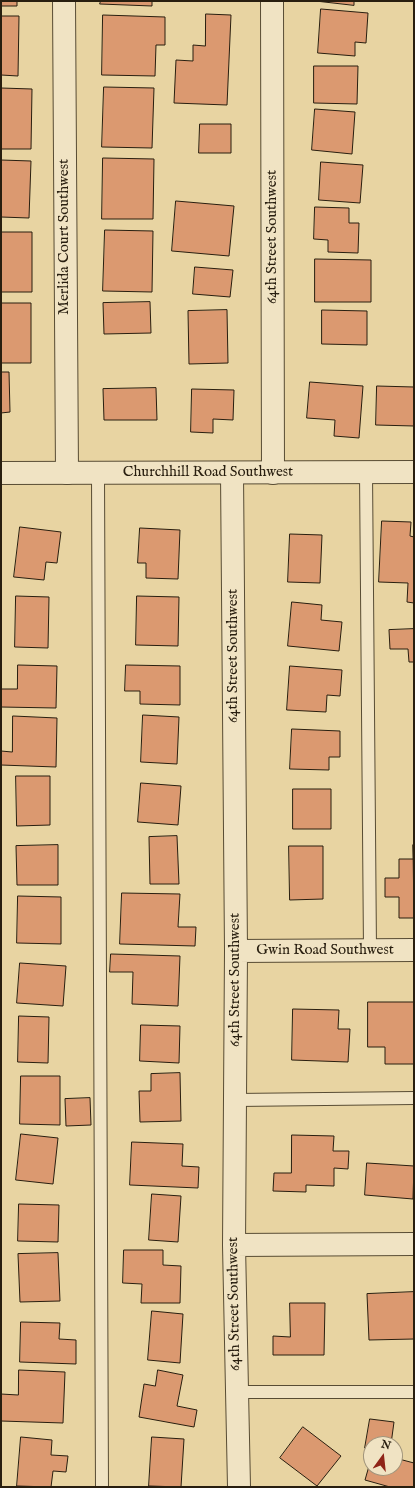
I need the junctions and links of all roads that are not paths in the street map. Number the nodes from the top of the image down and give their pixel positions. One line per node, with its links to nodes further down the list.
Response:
1 (64, 1): 6 (street, Merlida Court Southwest)
2 (272, 1): 8 (street, 64th Street Southwest)
3 (366, 472): 4 (street, Churchhill Road Southwest); 8 (street, Churchhill Road Southwest); 10 (lane)
4 (414, 472)
5 (1, 473): 6 (street, Churchhill Road Southwest)
6 (67, 473): 9 (street, Churchhill Road Southwest)
7 (232, 473): 8 (street, Churchhill Road Southwest); 9 (street, Churchhill Road Southwest); 12 (street, 64th Street Southwest)
8 (273, 473)
9 (98, 474): 19 (lane)
10 (370, 950): 11 (street, Gwin Road Southwest); 12 (street, Gwin Road Southwest)
11 (414, 950)
12 (236, 951): 14 (street, 64th Street Southwest)
13 (414, 1098): 14 (lane)
14 (236, 1100): 16 (street, 64th Street Southwest)
15 (414, 1244): 16 (street)
16 (234, 1245): 17 (street, 64th Street Southwest)
17 (236, 1392): 18 (lane); 20 (street, 64th Street Southwest)
18 (414, 1392)
19 (102, 1487)
20 (239, 1487)

